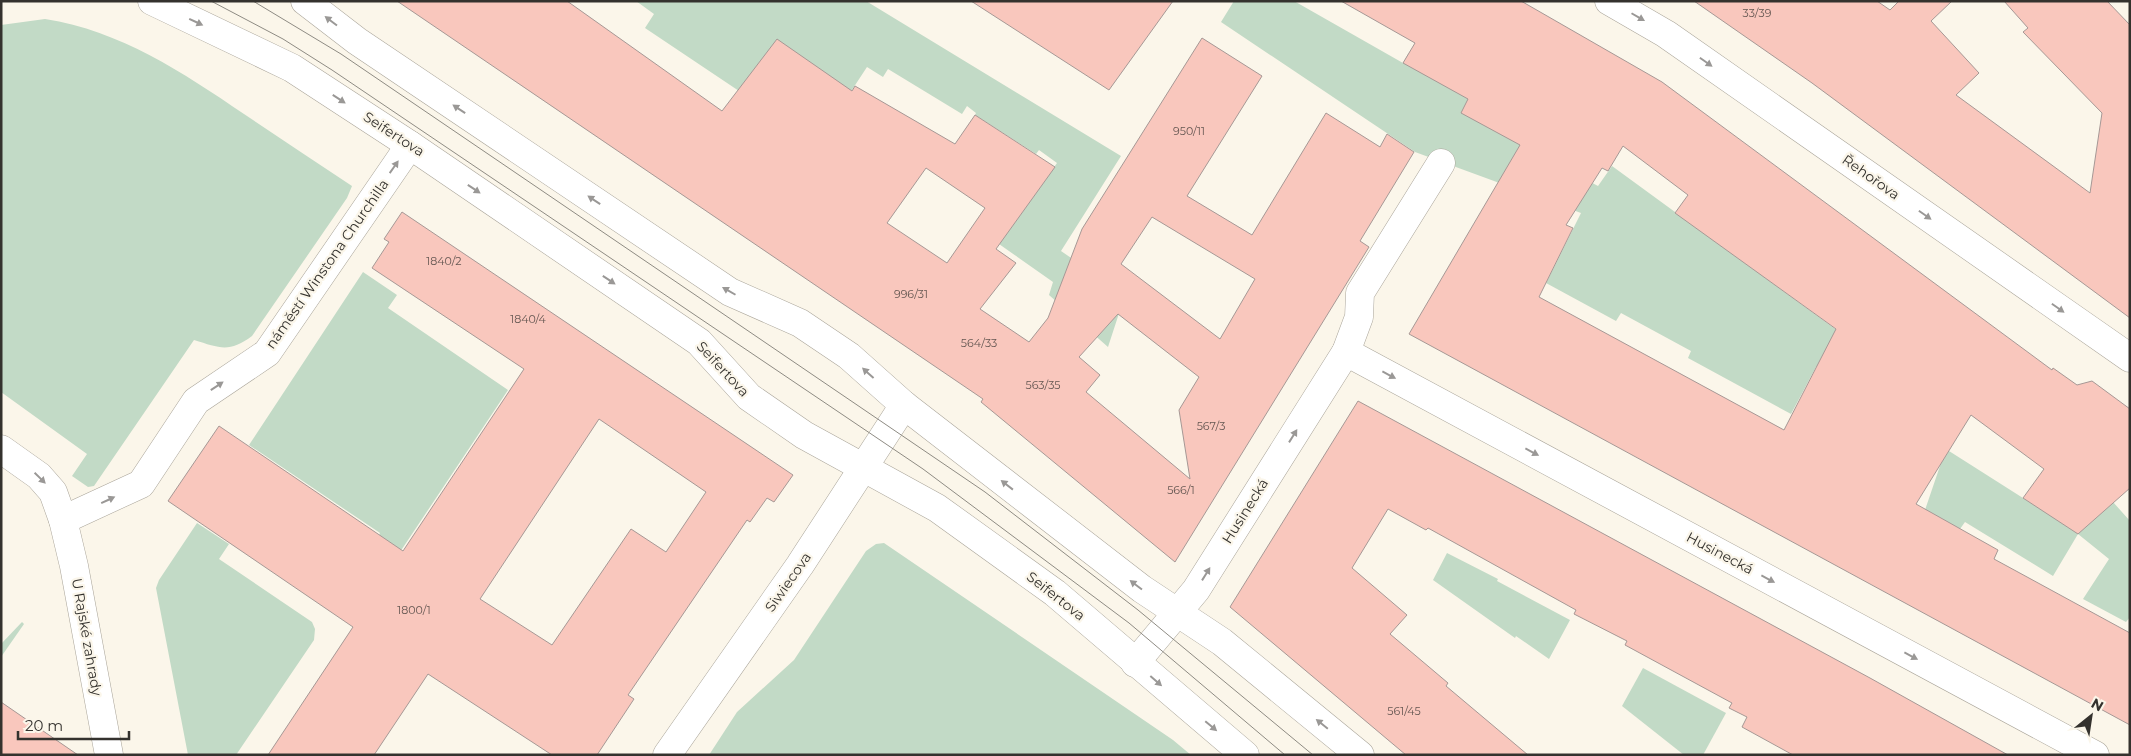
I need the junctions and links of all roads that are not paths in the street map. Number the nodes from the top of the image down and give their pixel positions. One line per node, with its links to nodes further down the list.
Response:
1 (152, 1): 4 (street, Seifertova, one-way to 4)
2 (305, 1): 8 (street, one-way to 2)
3 (1609, 1): 7 (street, Řehořova, one-way to 7)
4 (410, 145): 10 (street, Seifertova, one-way to 10); 11 (street, náměstí Winstona Churchilla, one-way to 4)
5 (1440, 162): 6 (street, Husinecká)
6 (1346, 352): 12 (street, Husinecká, one-way to 6); 18 (street, Husinecká, one-way to 18)
7 (2130, 358)
8 (904, 405): 10 (street, Siwiecova); 12 (street, one-way to 8)
9 (1, 449): 11 (street, one-way to 11)
10 (863, 466): 13 (street, Seifertova); 15 (street, Siwiecova)
11 (64, 520): 14 (street, U Rajské zahrady)
12 (1176, 612): 13 (street, Husinecká); 17 (street, one-way to 12)
13 (1136, 663): 16 (street, Seifertova, one-way to 16)
14 (108, 755)
15 (667, 755)
16 (1245, 755)
17 (1360, 755)
18 (2095, 755)

